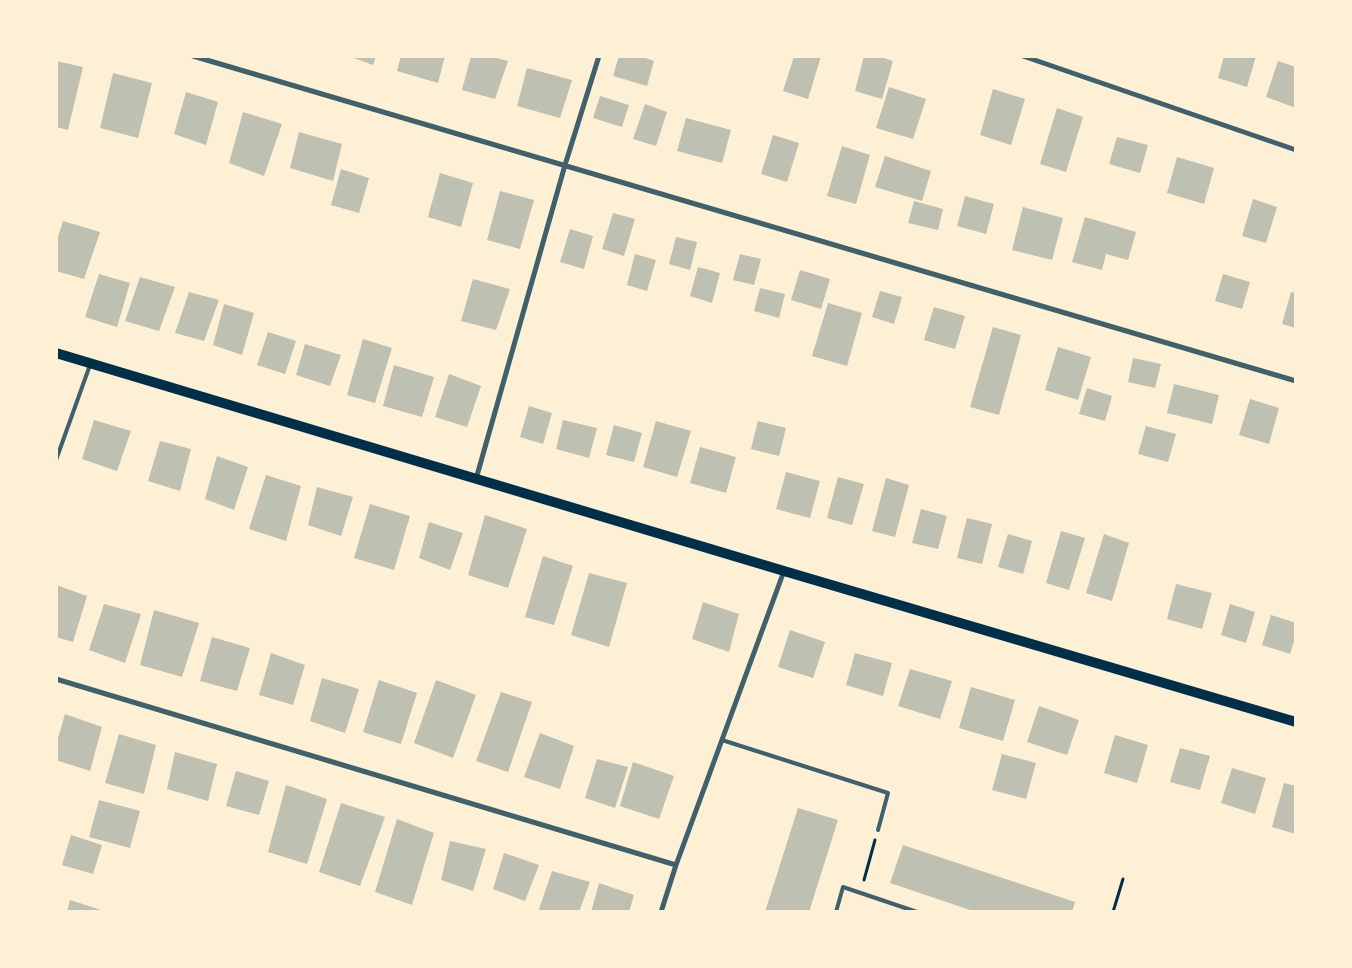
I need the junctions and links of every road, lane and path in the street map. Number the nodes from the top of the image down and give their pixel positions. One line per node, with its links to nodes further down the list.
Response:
1 (194, 56): 5 (street)
2 (599, 56): 5 (street)
3 (1023, 56): 4 (street)
4 (1296, 150)
5 (565, 165): 8 (street); 10 (street)
6 (56, 353): 7 (main road)
7 (91, 363): 9 (lane); 10 (main road)
8 (1296, 381)
9 (56, 460)
10 (476, 479): 11 (main road)
11 (784, 571): 13 (main road); 14 (street)
12 (56, 679): 16 (street)
13 (1296, 722)
14 (722, 740): 15 (lane); 16 (street)
15 (878, 830): 18 (path)
16 (676, 865): 19 (street)
17 (1124, 879): 22 (path)
18 (861, 893): 20 (lane); 21 (lane)
19 (661, 912)
20 (836, 912)
21 (917, 912)
22 (1113, 912)

